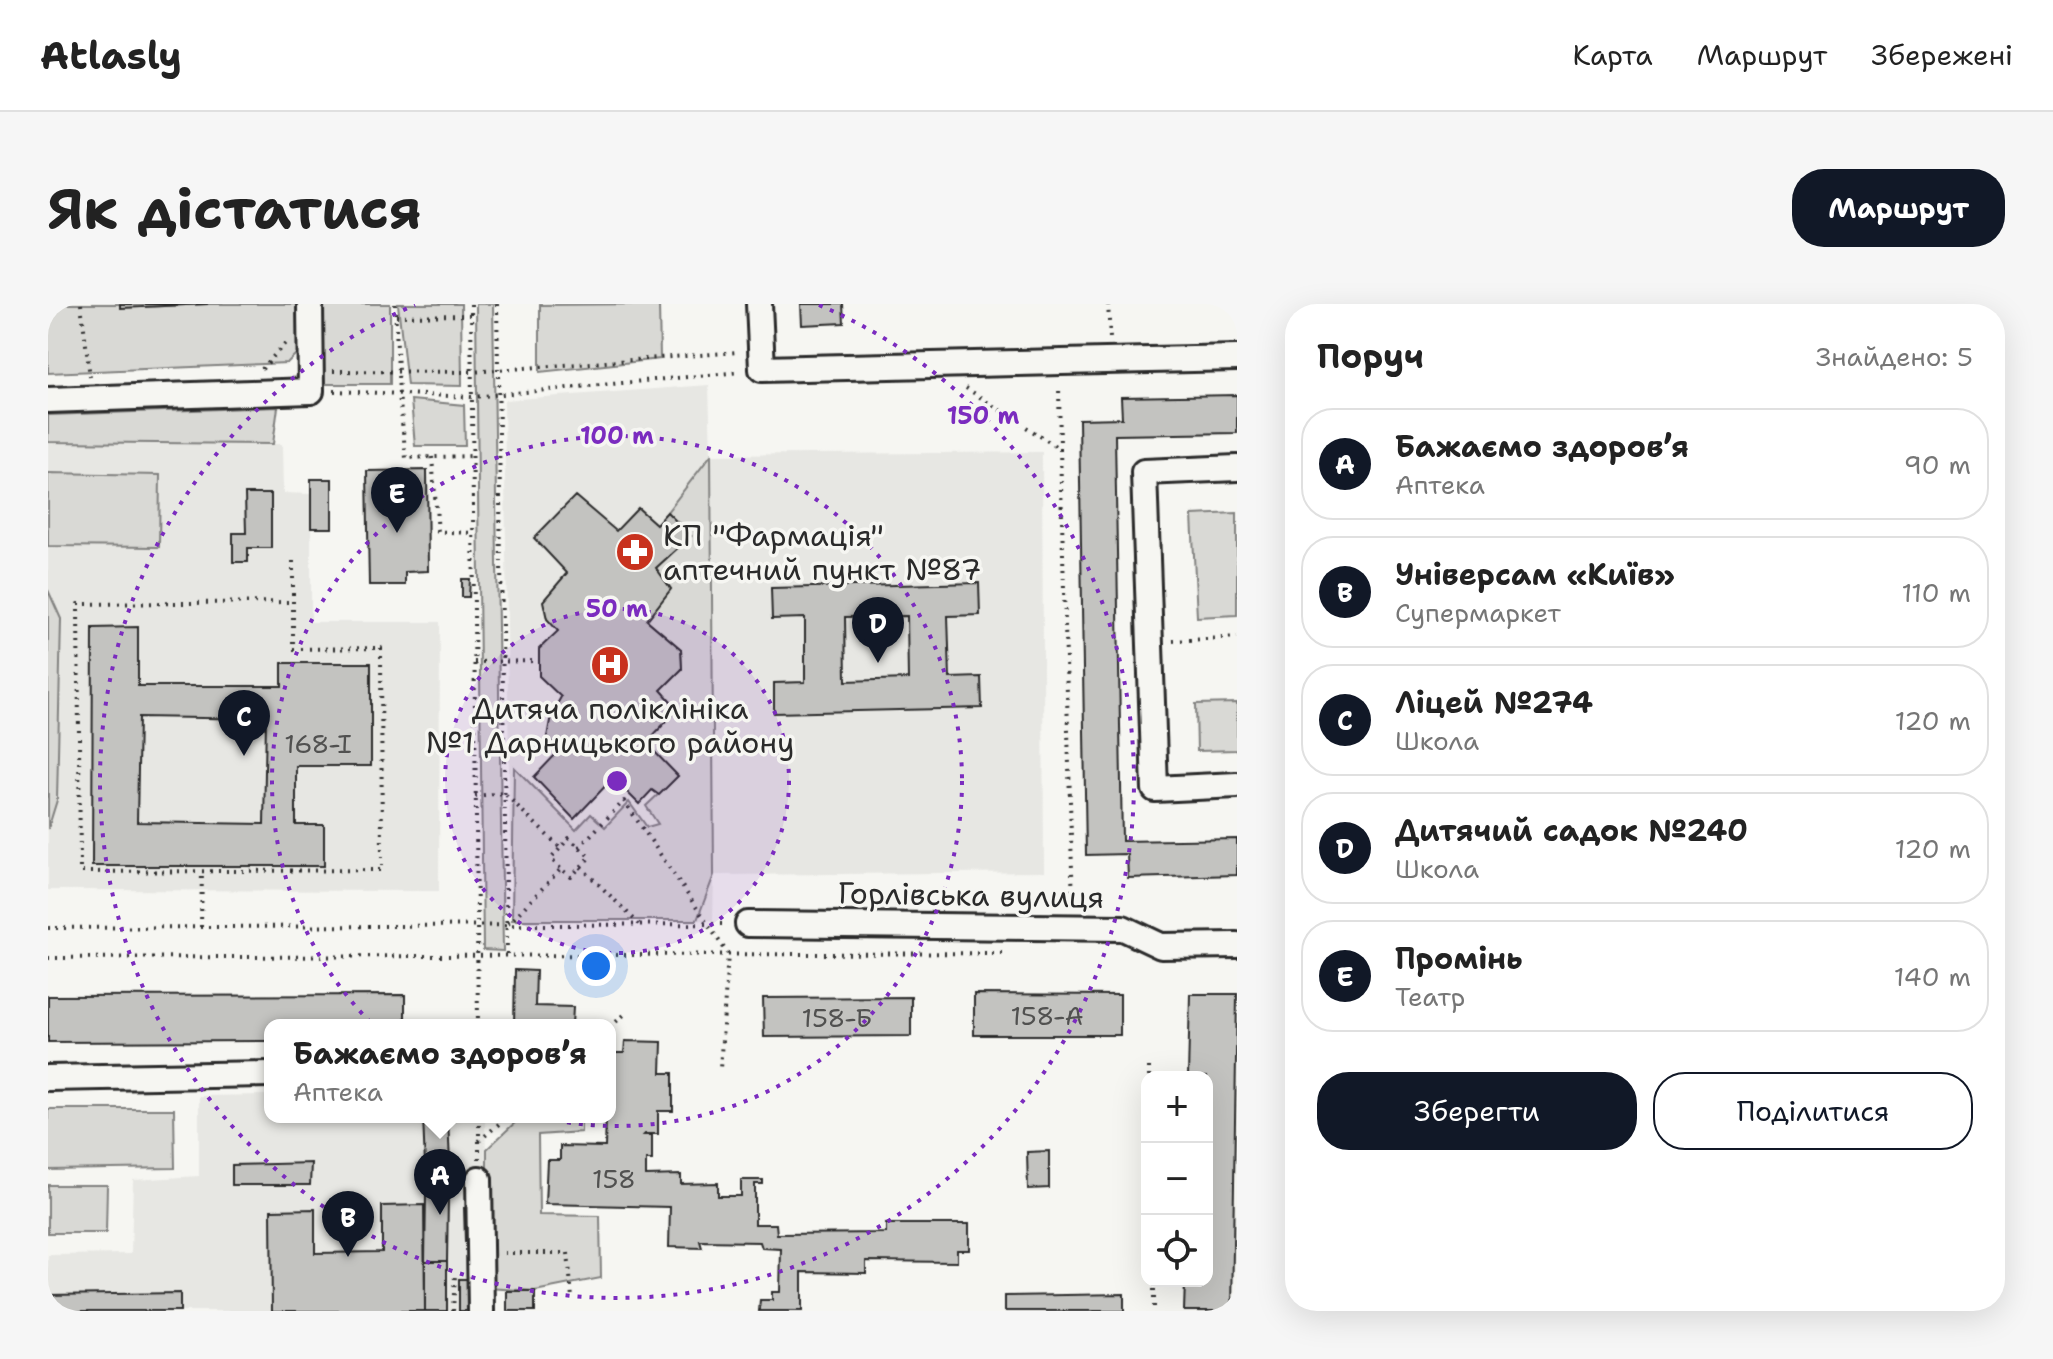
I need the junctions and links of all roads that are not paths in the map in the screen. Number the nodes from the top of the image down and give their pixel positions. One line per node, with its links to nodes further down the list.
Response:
1 (759, 304): 3 (street)
2 (310, 311): 4 (street)
3 (1237, 358)
4 (48, 400)
5 (1237, 468): 6 (street)
6 (1237, 785)
7 (748, 924): 8 (street, Горлівська вулиця)
8 (1237, 945)
9 (264, 1074): 10 (street)
10 (48, 1078)
11 (479, 1179): 12 (street)
12 (481, 1311)

